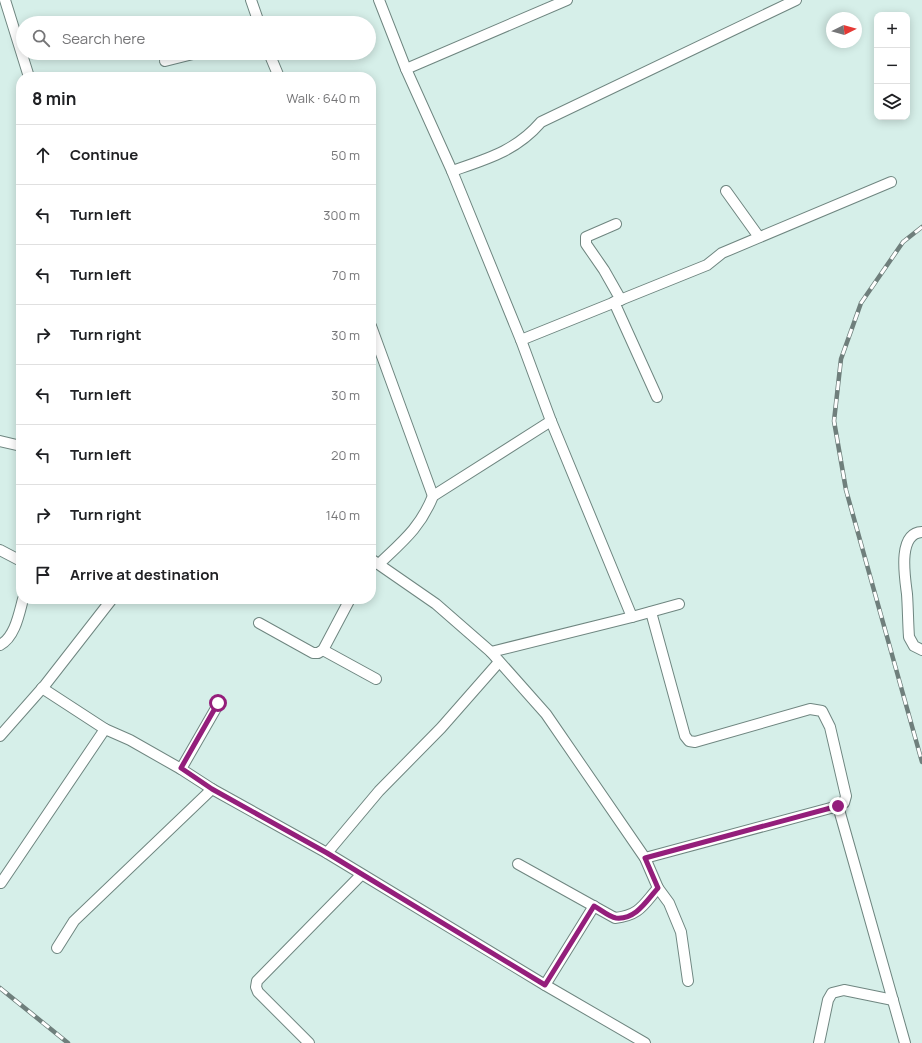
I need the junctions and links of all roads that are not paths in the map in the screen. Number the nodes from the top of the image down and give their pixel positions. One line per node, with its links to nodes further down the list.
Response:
1 (5, 0): 7 (street)
2 (251, 0): 6 (street)
3 (379, 0): 12 (street)
4 (567, 0): 12 (street)
5 (796, 0): 15 (street)
6 (257, 16)
7 (16, 35)
8 (24, 60): 13 (street)
9 (169, 60): 11 (street)
10 (272, 60): 14 (street)
11 (165, 61)
12 (406, 69): 15 (street)
13 (27, 72)
14 (276, 72)
15 (452, 171): 22 (street)
16 (891, 182): 19 (street)
17 (726, 191): 19 (street)
18 (616, 224): 20 (street)
19 (759, 237): 20 (street)
20 (618, 301): 22 (street); 23 (street)
21 (376, 340): 27 (street)
22 (521, 340): 24 (street)
23 (656, 397)
24 (551, 422): 27 (street); 38 (street)
25 (0, 441): 26 (street)
26 (16, 445)
27 (433, 496): 31 (street)
28 (922, 532): 42 (street)
29 (0, 550): 30 (street)
30 (16, 558)
31 (376, 559)
32 (376, 563): 43 (street)
33 (22, 604): 40 (street)
34 (108, 604): 46 (street)
35 (347, 604): 41 (street)
36 (679, 604): 37 (street)
37 (651, 612): 38 (street); 52 (street)
38 (632, 617): 43 (street)
39 (259, 623): 41 (street)
40 (0, 645)
41 (323, 650): 45 (street)
42 (922, 650)
43 (491, 652): 44 (street)
44 (499, 662): 53 (street); 54 (street)
45 (376, 678)
46 (42, 688): 48 (street); 49 (street)
47 (218, 703): 50 (street)
48 (105, 729): 50 (street); 57 (street)
49 (0, 736)
50 (181, 768): 51 (street)
51 (212, 789): 53 (street); 60 (street)
52 (838, 806): 54 (street); 63 (street)
53 (327, 853): 56 (street)
54 (645, 858): 58 (street)
55 (518, 864): 59 (street)
56 (361, 875): 62 (street); 64 (street)
57 (1, 883)
58 (658, 888): 59 (street); 61 (street)
59 (594, 906): 62 (street)
60 (56, 948)
61 (688, 981)
62 (545, 985): 65 (street)
63 (893, 1000): 66 (street); 67 (street)
64 (309, 1043)
65 (645, 1043)
66 (819, 1043)
67 (905, 1043)

